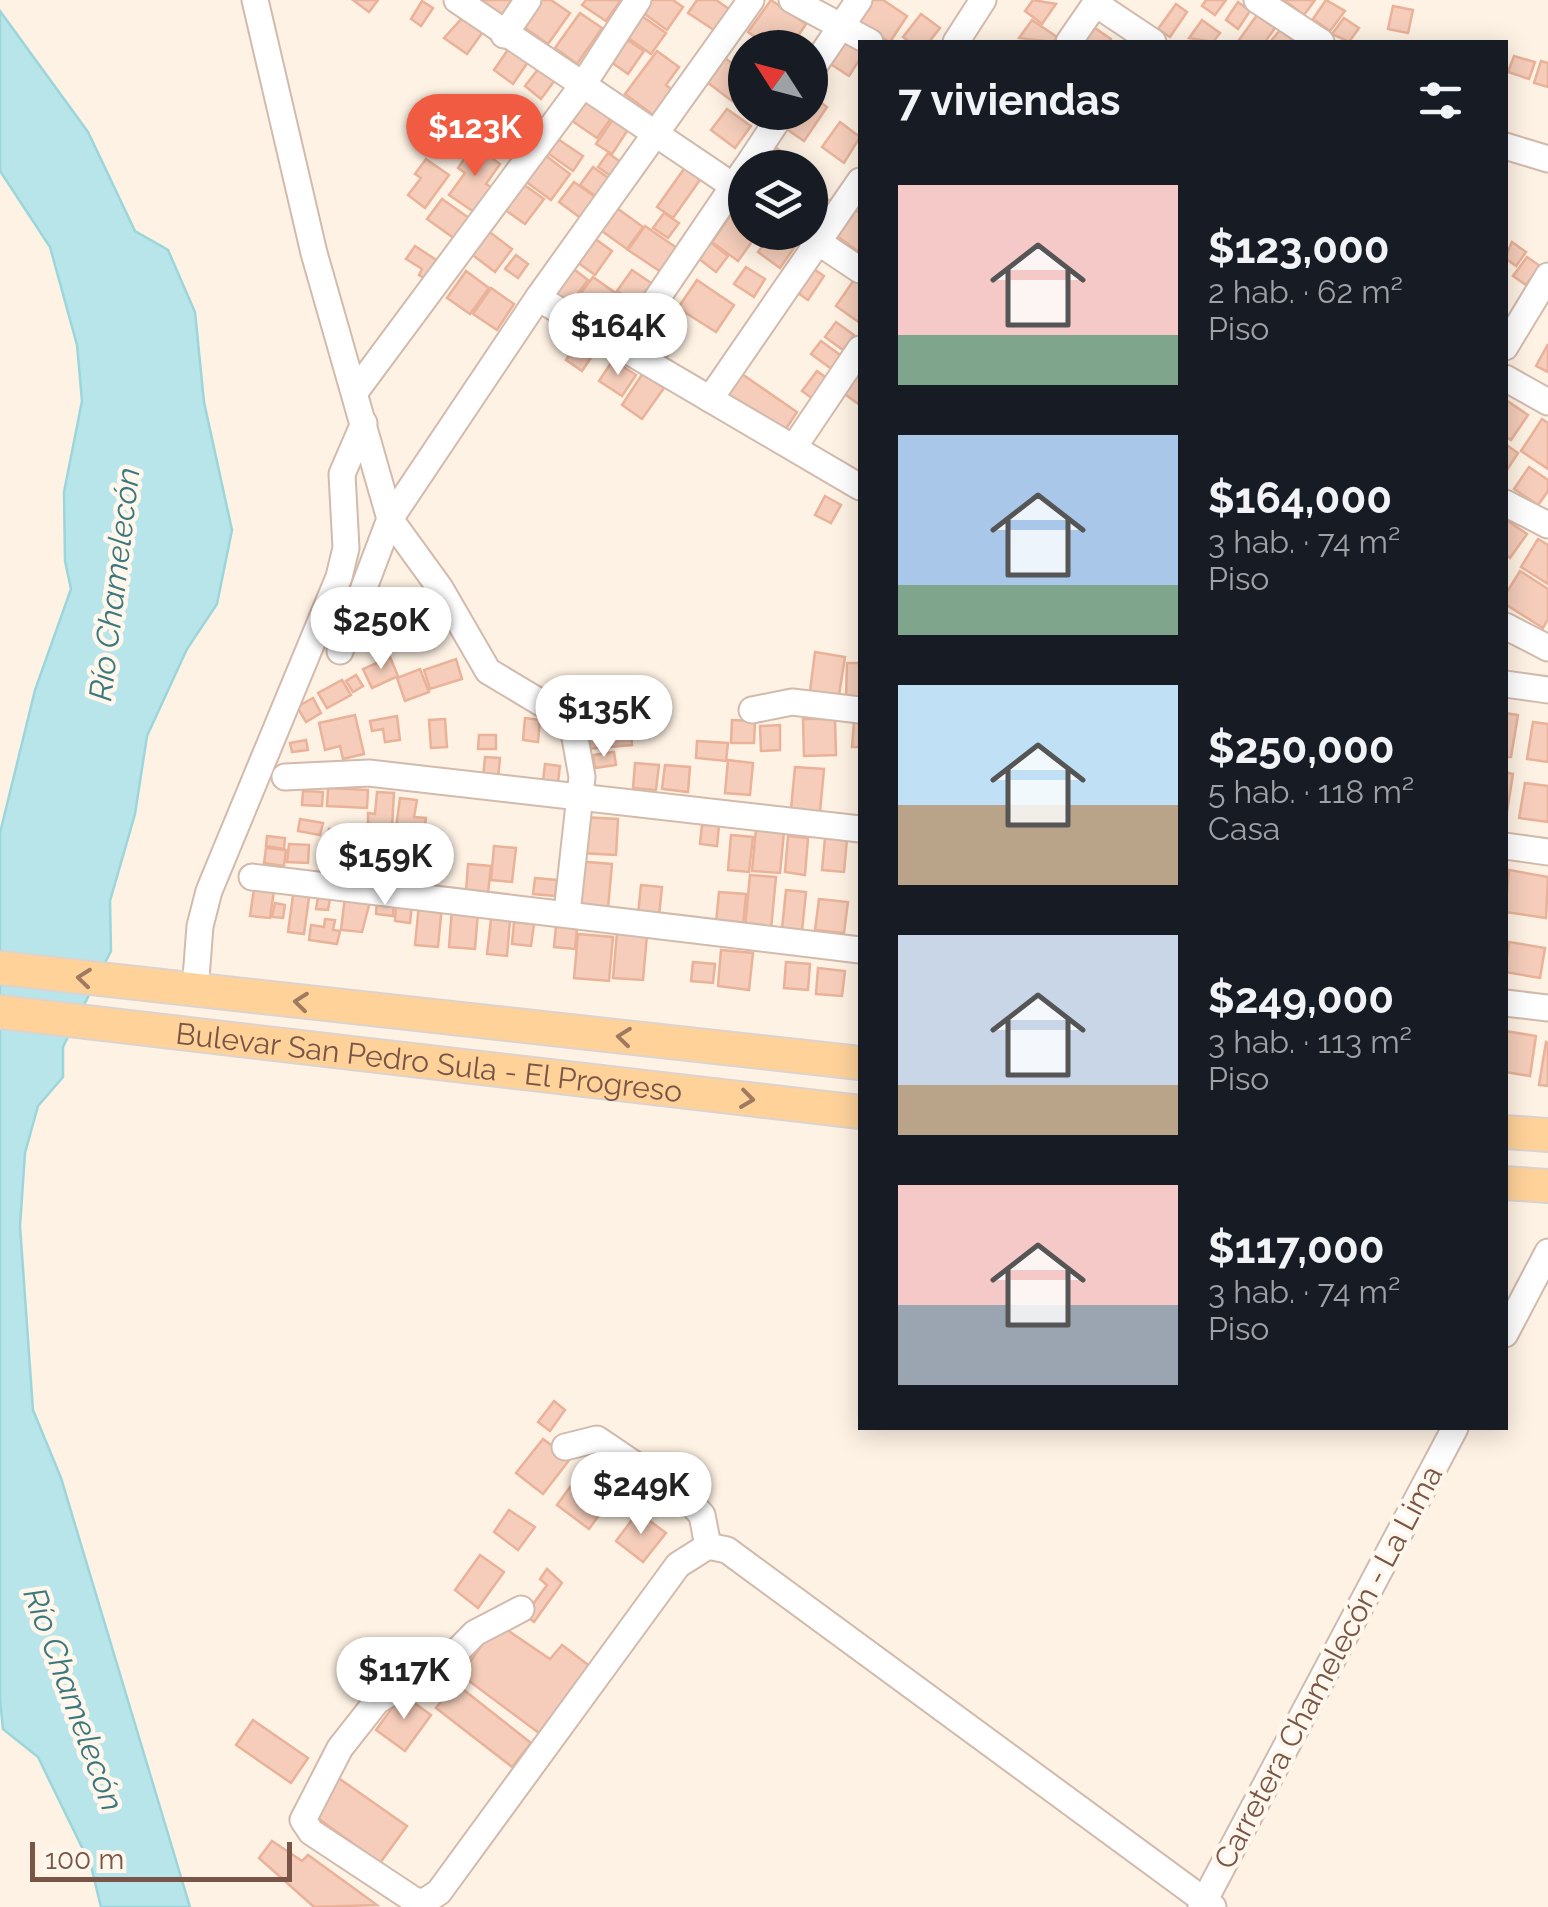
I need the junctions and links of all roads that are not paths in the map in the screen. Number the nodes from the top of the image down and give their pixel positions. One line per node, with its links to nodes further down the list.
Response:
1 (255, 0): 36 (street)
2 (457, 0): 12 (street)
3 (528, 0): 12 (street)
4 (638, 0): 19 (street)
5 (751, 0): 20 (street)
6 (792, 0): 11 (street)
7 (859, 0): 11 (street)
8 (983, 0): 14 (street)
9 (1257, 0): 17 (street)
10 (1097, 2): 15 (street); 16 (street)
11 (839, 29): 13 (street); 18 (street)
12 (504, 35): 19 (street)
13 (865, 40)
14 (957, 40)
15 (1071, 40)
16 (1150, 40)
17 (1318, 40)
18 (828, 45)
19 (582, 86): 20 (street); 36 (street)
20 (657, 136): 23 (street); 31 (street)
21 (1508, 147): 22 (street)
22 (1548, 159)
23 (728, 172)
24 (858, 184): 26 (street)
25 (728, 199): 33 (street)
26 (828, 217)
27 (828, 249): 29 (street)
28 (802, 250): 37 (street)
29 (858, 269)
30 (1548, 276): 32 (street)
31 (538, 298): 33 (street); 43 (street)
32 (1508, 342)
33 (622, 350): 37 (street)
34 (858, 352): 40 (street)
35 (1508, 380): 38 (street)
36 (355, 392): 39 (street)
37 (710, 400): 40 (street)
38 (1548, 402)
39 (364, 423): 43 (street); 61 (street)
40 (794, 447): 41 (street)
41 (858, 486)
42 (1508, 505): 44 (street)
43 (390, 519): 47 (street); 53 (street)
44 (1548, 526)
45 (1508, 628): 46 (street)
46 (1548, 648)
47 (340, 651)
48 (1508, 684): 49 (street)
49 (1548, 690)
50 (752, 710): 51 (street)
51 (858, 710)
52 (285, 776): 53 (street)
53 (580, 794): 54 (street); 58 (street)
54 (858, 829)
55 (1508, 846): 56 (street)
56 (1548, 852)
57 (252, 877): 58 (street)
58 (567, 913): 59 (street)
59 (858, 950)
60 (0, 968): 61 (main road, Bulevar San Pedro Sula - El Progreso, one-way to 60)
61 (182, 989): 65 (main road, Bulevar San Pedro Sula - El Progreso, one-way to 61)
62 (1508, 1003): 63 (street)
63 (1548, 1008)
64 (0, 1012): 66 (main road, Bulevar San Pedro Sula - El Progreso, one-way to 66)
65 (858, 1063)
66 (858, 1112)
67 (1508, 1132): 68 (main road)
68 (1548, 1135)
69 (1508, 1183): 70 (main road)
70 (1548, 1186)
71 (1548, 1252): 72 (street)
72 (1508, 1328)
73 (1454, 1430): 78 (street, Carretera Chamelecón - La Lima)
74 (565, 1447): 75 (street)
75 (708, 1546): 77 (street); 78 (street)
76 (520, 1609): 77 (street)
77 (435, 1902)
78 (1206, 1905)

